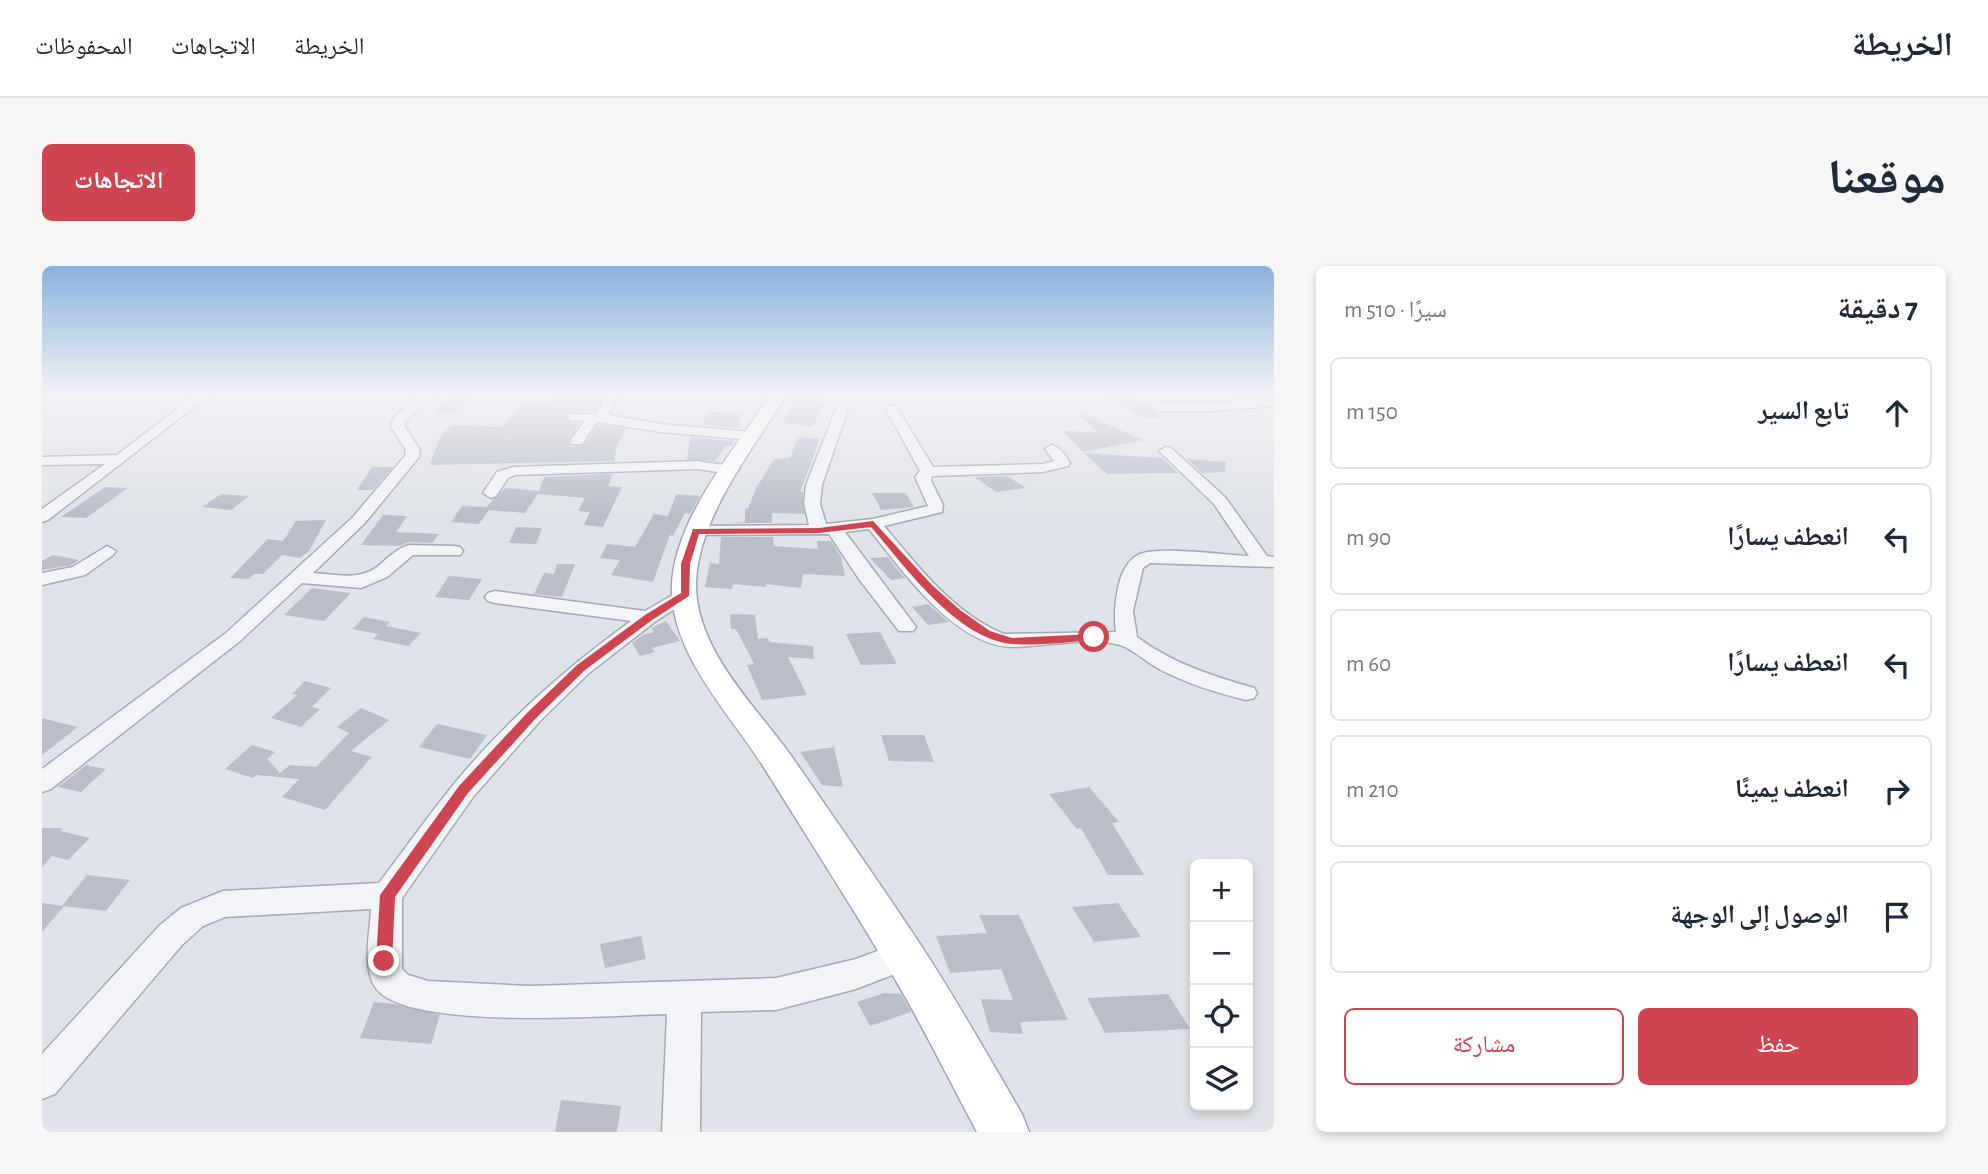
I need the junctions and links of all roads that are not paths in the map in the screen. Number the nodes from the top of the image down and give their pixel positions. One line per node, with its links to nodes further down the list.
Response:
1 (154, 433): 12 (street)
2 (402, 433): 24 (street)
3 (584, 433): 9 (street)
4 (723, 433): 8 (street)
5 (755, 433): 8 (main road)
6 (833, 433): 19 (street)
7 (906, 433): 15 (street)
8 (753, 436): 14 (main road)
9 (577, 441)
10 (1052, 449): 15 (street)
11 (1167, 451): 23 (street)
12 (121, 459): 13 (street); 17 (street)
13 (42, 461)
14 (732, 470): 16 (street); 20 (main road)
15 (928, 472): 18 (street)
16 (491, 493)
17 (42, 517)
18 (873, 524): 19 (street); 30 (street)
19 (827, 530): 20 (street); 29 (street)
20 (696, 531): 26 (main road)
21 (107, 551): 25 (street)
22 (454, 551): 24 (street)
23 (1268, 561): 30 (street)
24 (298, 577): 32 (street)
25 (42, 579)
26 (685, 594): 28 (street); 34 (main road)
27 (495, 597): 28 (street)
28 (649, 617): 33 (street)
29 (906, 627)
30 (1127, 639): 31 (street)
31 (1246, 693)
32 (42, 782)
33 (387, 895): 35 (street); 36 (street)
34 (904, 956): 35 (street); 38 (main road)
35 (684, 997): 37 (street)
36 (42, 1081)
37 (681, 1132)
38 (1004, 1132)

